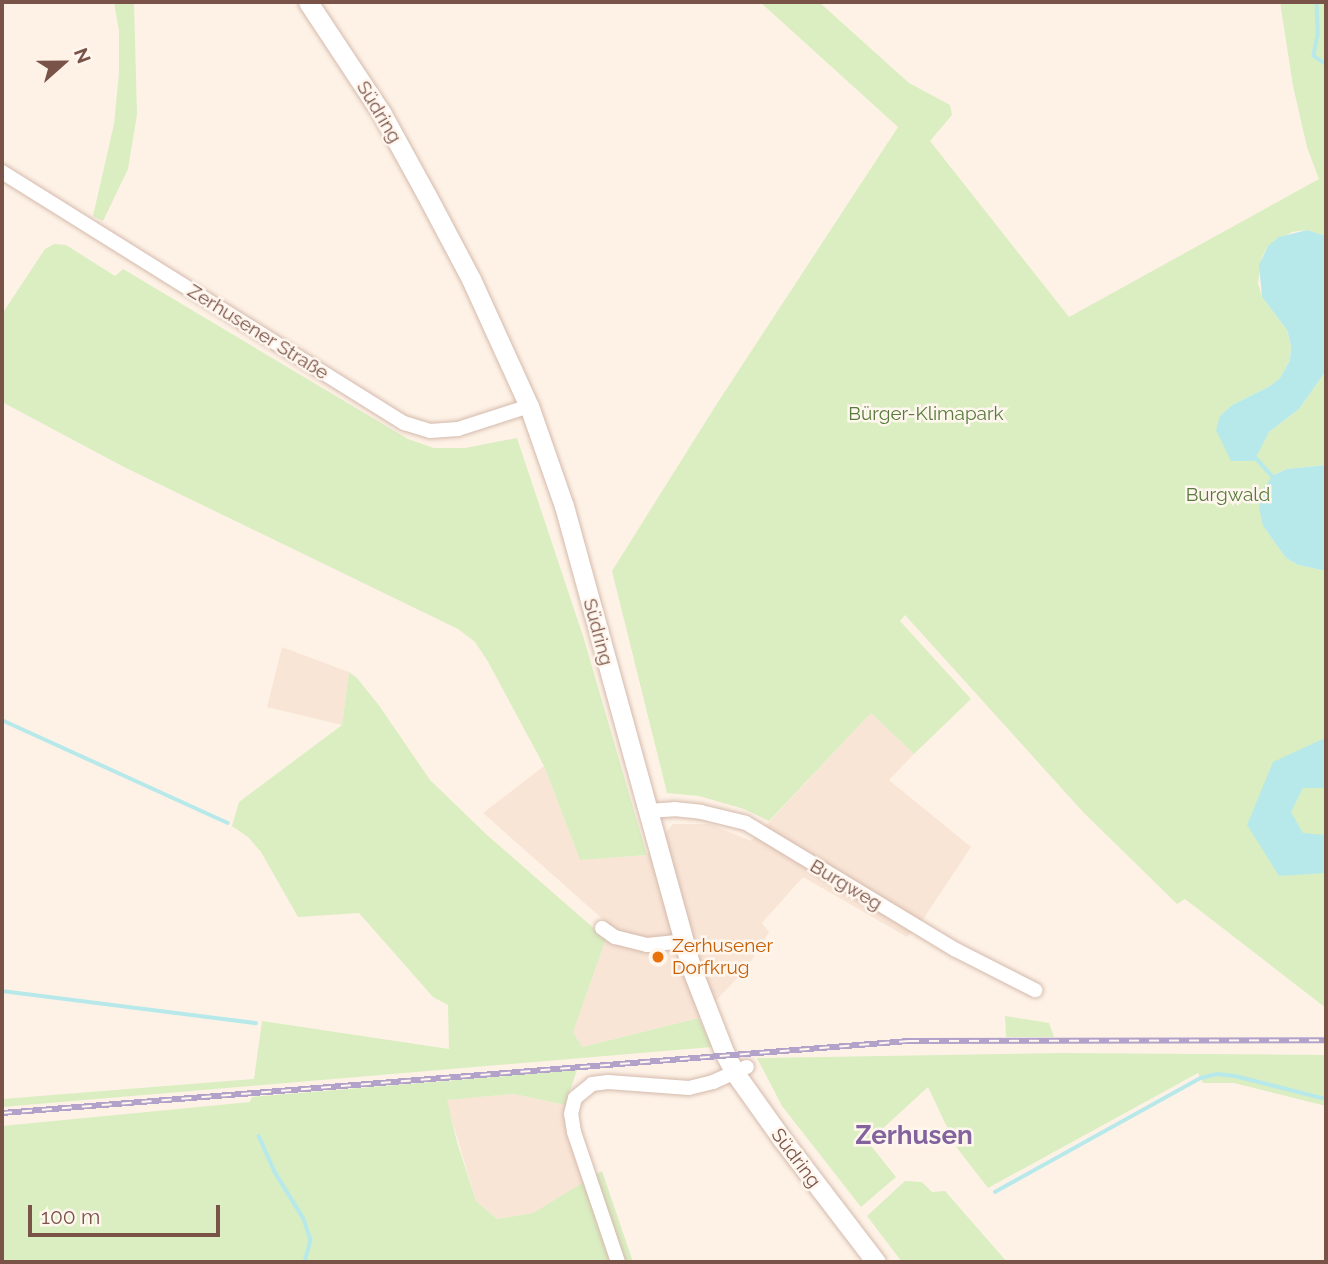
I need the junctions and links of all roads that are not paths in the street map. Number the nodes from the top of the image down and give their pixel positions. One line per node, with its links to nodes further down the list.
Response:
1 (308, 2): 3 (main road, Südring)
2 (2, 172): 3 (street, Zerhusener Straße)
3 (528, 407): 4 (main road, Südring)
4 (648, 811): 6 (main road, Südring); 7 (street, Burgweg)
5 (602, 928): 6 (street)
6 (684, 942): 8 (main road, Südring)
7 (1035, 990)
8 (741, 1070): 9 (street); 10 (main road, Südring)
9 (618, 1262)
10 (876, 1262)

